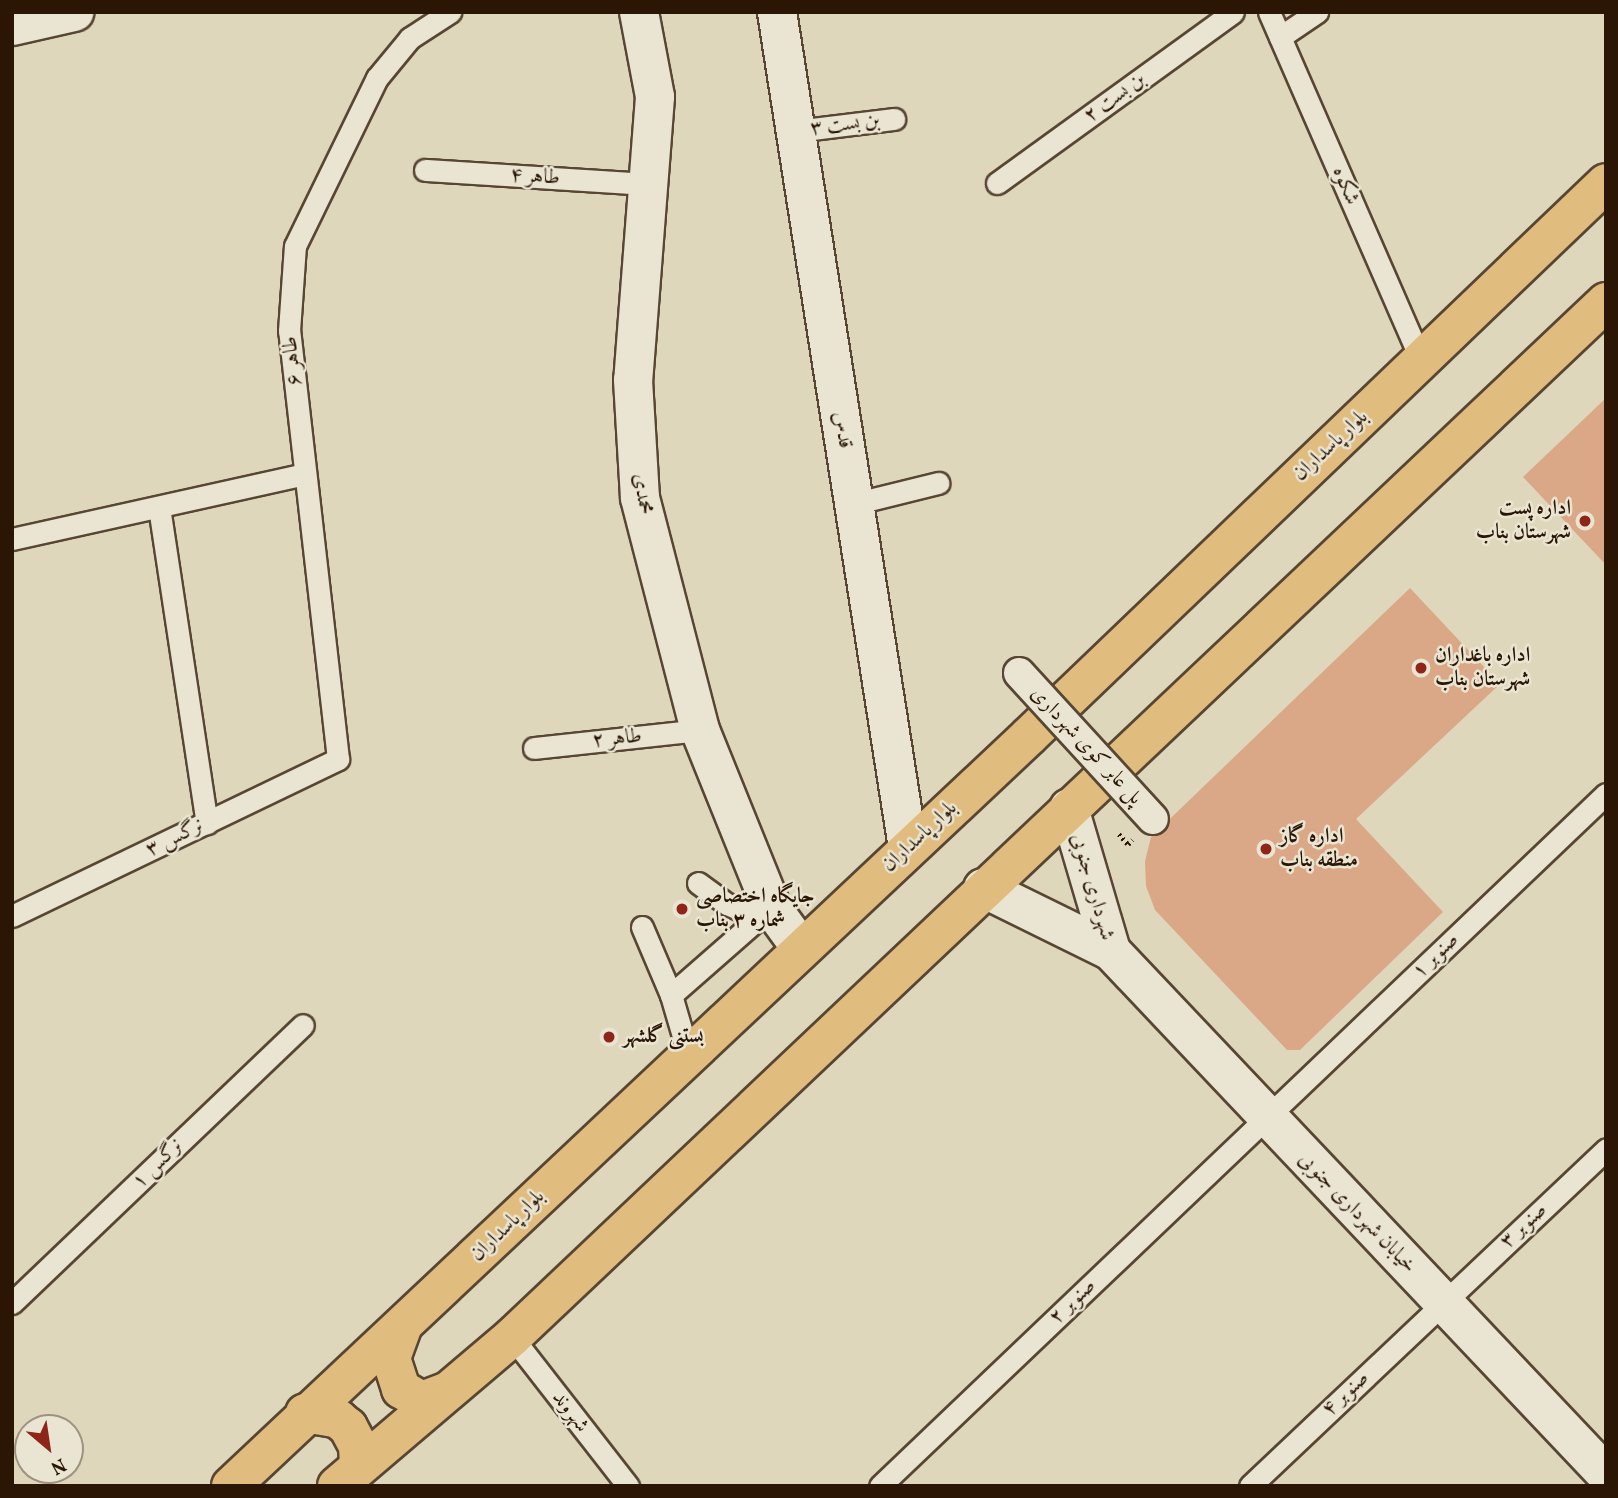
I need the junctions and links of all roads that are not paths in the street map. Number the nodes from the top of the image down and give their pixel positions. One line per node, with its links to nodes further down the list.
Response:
1 (74, 12): 8 (street)
2 (450, 12): 18 (lane, طاهر ۶)
3 (639, 12): 15 (street, محمدی)
4 (777, 12): 11 (street, قدس)
5 (1233, 12): 13 (lane, بن بست ۲)
6 (1269, 12): 9 (lane, شکوه)
7 (1317, 12): 9 (lane)
8 (12, 26)
9 (1280, 37): 17 (lane, شکوه)
10 (894, 119): 11 (lane, بن بست ۳)
11 (796, 131): 20 (street, قدس)
12 (425, 170): 15 (lane, طاهر ۴)
13 (997, 183)
14 (1606, 183): 17 (highway, بلوار پاسداران)
15 (645, 184): 24 (street, محمدی)
16 (1606, 302): 28 (highway)
17 (1421, 360): 31 (highway, بلوار پاسداران)
18 (305, 474): 21 (lane); 26 (lane, طاهر ۶)
19 (938, 483): 20 (lane)
20 (853, 504): 31 (street, قدس)
21 (159, 507): 22 (lane); 30 (lane)
22 (12, 539)
23 (1018, 673): 29 (street, پل عابر کوی شهرداری, bridge)
24 (700, 730): 25 (lane, طاهر ۲); 36 (street, محمدی)
25 (534, 748)
26 (338, 760): 30 (lane, نرگس ۳)
27 (1606, 794): 41 (lane, صنوبر ۱)
28 (1069, 808): 33 (highway); 37 (street, شهرداری جنوبی)
29 (1153, 819)
30 (206, 822): 34 (lane, نرگس ۳)
31 (908, 848): 36 (highway, بلوار پاسداران)
32 (698, 883): 36 (lane)
33 (983, 888): 37 (street, شهرداری جنوبی); 46 (highway)
34 (12, 916)
35 (642, 927): 38 (lane)
36 (780, 928): 38 (lane); 40 (highway, بلوار پاسداران)
37 (1111, 951): 41 (street, خیابان شهرداری جنوبی)
38 (671, 995): 40 (lane)
39 (303, 1026): 43 (lane, نرگس ۱)
40 (688, 1053): 45 (highway, بلوار پاسداران)
41 (1266, 1118): 44 (street, خیابان شهرداری جنوبی); 53 (lane, صنوبر ۲)
42 (1606, 1149): 44 (lane, صنوبر ۳)
43 (12, 1303)
44 (1443, 1303): 49 (street, خیابان شهرداری جنوبی); 54 (lane, صنوبر ۴)
45 (402, 1328): 47 (highway); 48 (highway, بلوار پاسداران)
46 (512, 1337): 47 (highway); 52 (lane, شهروند)
47 (446, 1392): 50 (highway)
48 (305, 1413): 50 (highway); 51 (highway, بلوار پاسداران)
49 (1606, 1474)
50 (348, 1476)
51 (231, 1486)
52 (628, 1486)
53 (880, 1486)
54 (1250, 1486)

